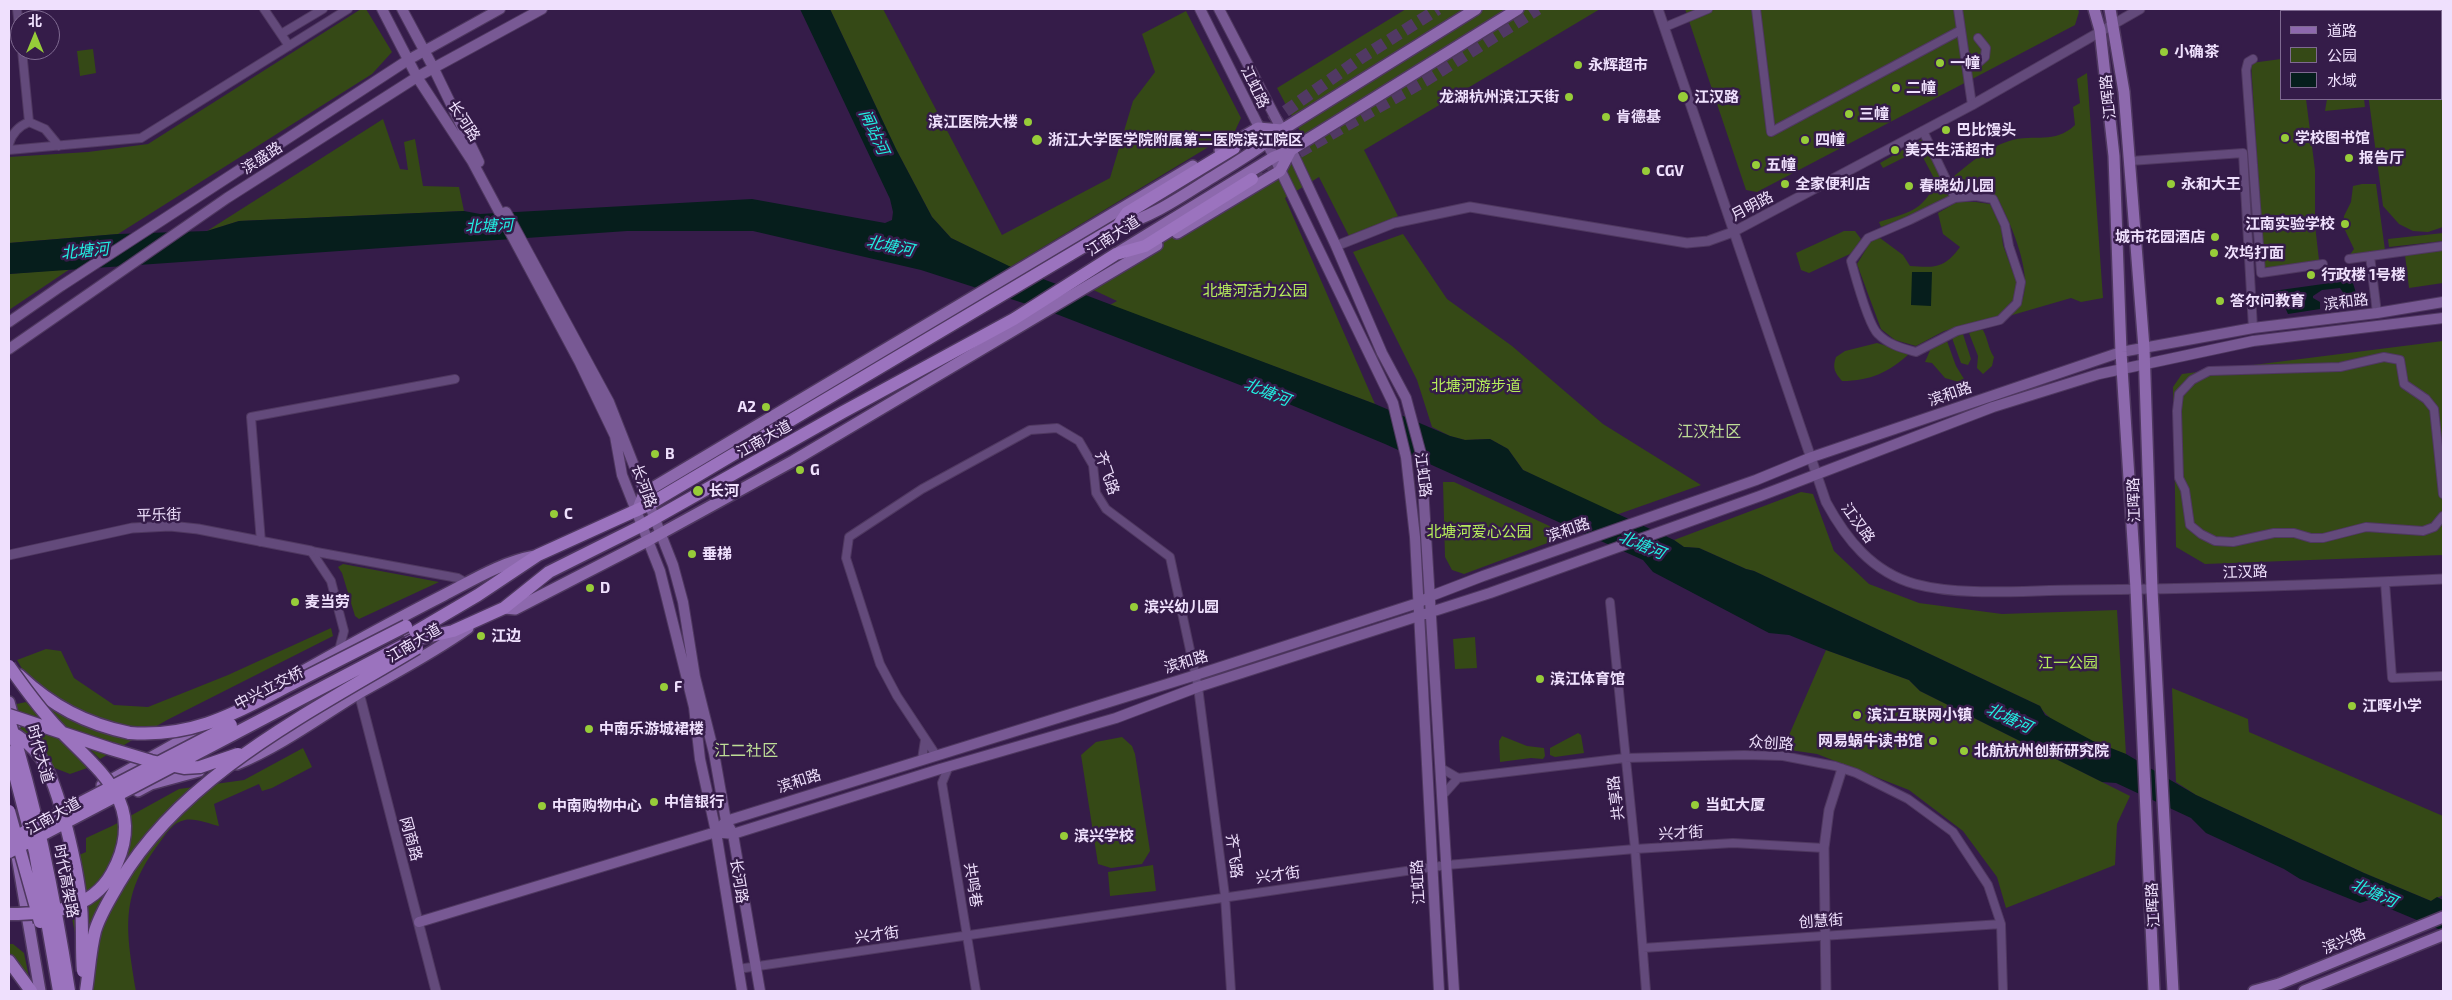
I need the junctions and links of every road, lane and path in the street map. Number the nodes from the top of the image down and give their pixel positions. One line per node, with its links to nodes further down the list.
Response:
1 (264, 9): 23 (street)
2 (323, 9): 23 (street)
3 (348, 9): 25 (street)
4 (382, 9): 29 (main road, 长河路)
5 (402, 9): 26 (main road, 长河路)
6 (500, 9): 26 (main road, 滨盛路)
7 (542, 9): 31 (main road, 滨盛路)
8 (1200, 9): 35 (main road, 江虹路)
9 (1218, 9): 36 (main road, 江虹路)
10 (1476, 9): 36 (main road, 江南大道)
11 (1518, 9): 43 (main road, 江南大道)
12 (1658, 9): 20 (street, 江汉路)
13 (1708, 9): 20 (street)
14 (1756, 9): 21 (street)
15 (1958, 9): 21 (street)
16 (2094, 9): 22 (main road, 江晖路)
17 (2110, 9): 19 (main road, 江晖路)
18 (2140, 9): 19 (street, 月明路)
19 (2114, 24): 22 (street, 月明路); 46 (main road, 江晖路)
20 (1665, 27): 51 (street, 江汉路)
21 (1961, 30): 30 (street)
22 (2100, 30): 33 (street, 月明路); 66 (main road, 江晖路)
23 (281, 34): 25 (street)
24 (1978, 38): 30 (street)
25 (289, 46): 40 (street)
26 (424, 51): 29 (main road, 滨盛路); 31 (main road, 长河路)
27 (2253, 59): 57 (street)
28 (23, 60): 34 (street)
29 (408, 60): 32 (main road, 长河路); 62 (main road, 滨盛路)
30 (1966, 64): 33 (street)
31 (433, 67): 32 (main road, 滨盛路); 45 (main road, 长河路)
32 (417, 77): 45 (main road, 长河路); 65 (main road, 滨盛路)
33 (1972, 105): 37 (street, 月明路)
34 (29, 122): 39 (street); 40 (street)
35 (1258, 128): 36 (main road); 38 (main road, 江虹路); 70 (main road)
36 (1282, 130): 38 (main road, 江南大道); 43 (main road, 江虹路)
37 (1923, 131): 49 (street); 51 (street, 月明路)
38 (1267, 143): 44 (main road, 江虹路); 50 (main road, 江南大道)
39 (9, 144)
40 (59, 146): 42 (street)
41 (1234, 148): 50 (highway)
42 (9, 150)
43 (1291, 150): 44 (main road, 江南大道); 47 (main road); 52 (main road, 江虹路)
44 (1274, 156): 47 (main road, 江虹路); 54 (main road, 江南大道)
45 (475, 161): 58 (main road, 长河路)
46 (2130, 161): 63 (street); 64 (main road, 江晖路)
47 (1280, 171): 73 (main road); 96 (main road, 江虹路)
48 (1252, 179): 54 (highway)
49 (1956, 198): 49 (street)
50 (1118, 226): 70 (highway, 江南大道)
51 (1733, 232): 52 (street, 月明路); 72 (street, 江汉路)
52 (1336, 246): 94 (main road, 江虹路)
53 (2443, 246): 55 (street)
54 (1116, 254): 71 (highway, 江南大道)
55 (2370, 256): 56 (street); 60 (street)
56 (2349, 259)
57 (2323, 264)
58 (543, 287): 76 (main road, 长河路); 77 (main road, 长河路)
59 (2443, 302): 60 (main road, 滨和路)
60 (2377, 313): 63 (main road, 滨和路)
61 (2443, 318): 67 (main road, 滨和路)
62 (9, 322)
63 (2253, 328): 64 (main road, 滨和路)
64 (2144, 348): 66 (main road, 滨和路); 67 (main road, 江晖路)
65 (9, 349)
66 (2121, 352): 68 (main road, 江晖路); 72 (main road, 滨和路)
67 (2145, 365): 68 (main road, 滨和路); 92 (main road, 江晖路)
68 (2122, 368): 74 (main road, 滨和路); 91 (main road, 江晖路)
69 (455, 379): 83 (street)
70 (753, 435): 76 (highway, 江南大道)
71 (779, 450): 73 (main road); 79 (highway, 江南大道)
72 (1812, 457): 74 (street, 江汉路); 94 (main road, 滨和路)
73 (786, 465): 81 (main road)
74 (1818, 474): 91 (street, 江汉路); 98 (main road, 滨和路)
75 (2443, 494): 78 (street)
76 (646, 499): 77 (highway, 江南大道); 79 (main road, 长河路)
77 (637, 511): 80 (main road, 长河路); 86 (highway, 江南大道)
78 (2443, 516)
79 (654, 518): 80 (highway, 江南大道); 81 (main road, 长河路)
80 (643, 525): 82 (main road, 长河路); 97 (highway, 江南大道)
81 (661, 532): 82 (main road); 131 (main road, 长河路)
82 (649, 540): 97 (main road); 133 (main road, 长河路)
83 (261, 542): 84 (street, 平乐街); 85 (street, 平乐街)
84 (311, 551): 87 (street); 101 (street)
85 (9, 555)
86 (538, 555): 90 (main road, 江南大道); 103 (highway, 中兴立交桥)
87 (451, 577): 90 (street); 93 (street)
88 (2443, 579): 89 (street, 江汉路)
89 (2385, 582): 92 (street, 江汉路); 107 (street)
90 (468, 583): 93 (main road, 江南大道)
91 (2136, 589): 92 (street, 江汉路); 169 (main road, 江晖路)
92 (2152, 590): 170 (main road, 江晖路)
93 (452, 591): 102 (main road, 江南大道)
94 (1431, 596): 96 (main road, 滨和路); 98 (main road, 江虹路)
95 (1610, 602): 118 (street, 共享路)
96 (1418, 603): 99 (main road, 江虹路); 106 (main road, 滨和路)
97 (504, 608): 100 (highway, 江南大道)
98 (1432, 612): 99 (main road, 滨和路); 121 (main road, 江虹路)
99 (1419, 616): 108 (main road, 滨和路); 141 (main road, 江虹路)
100 (479, 620): 103 (highway); 109 (main road, 江南大道)
101 (344, 631): 102 (street); 104 (street)
102 (367, 635): 104 (main road, 江南大道)
103 (412, 637): 105 (highway, bridge); 115 (highway, bridge); 135 (highway, 中兴立交桥, bridge); 139 (highway, 中兴立交桥, bridge)
104 (339, 650): 127 (main road, 江南大道)
105 (9, 666): 143 (highway, bridge)
106 (1196, 675): 108 (street, 齐飞路); 114 (street, 齐飞路); 117 (main road, 滨和路)
107 (2443, 676)
108 (1198, 687): 120 (main road, 滨和路); 142 (street, 齐飞路)
109 (359, 694): 129 (main road, 江南大道); 145 (street, 网商路)
110 (9, 702): 130 (main road, 时代大道)
111 (9, 715): 115 (highway, bridge)
112 (9, 720): 157 (highway, 时代高架路, bridge)
113 (9, 731): 158 (highway, bridge)
114 (925, 740): 117 (street, 齐飞路); 119 (street)
115 (258, 745): 158 (highway, bridge)
116 (9, 752): 156 (highway, 时代高架路, bridge)
117 (936, 754): 119 (main road, 滨和路)
118 (1625, 758): 122 (street, 众创路); 124 (street, 众创路); 138 (street, 共享路)
119 (922, 759): 131 (main road, 滨和路)
120 (949, 766): 123 (main road, 滨和路); 125 (street)
121 (1441, 768): 124 (street); 126 (main road, 江虹路)
122 (1842, 768): 137 (street); 146 (street, 众创路)
123 (928, 772): 125 (street); 134 (main road, 滨和路)
124 (1458, 778): 126 (street)
125 (942, 782): 149 (street, 共鸣巷)
126 (1443, 794): 140 (main road, 江虹路)
127 (84, 796): 129 (main road); 130 (main road, 江南大道)
128 (9, 811): 156 (highway, bridge)
129 (91, 814): 136 (main road, 江南大道)
130 (41, 819): 135 (main road, 江南大道); 136 (main road, 时代大道)
131 (726, 821): 133 (main road); 134 (main road, 长河路)
132 (9, 825): 135 (main road)
133 (716, 832): 134 (main road, 滨和路); 145 (main road, 滨和路); 153 (main road, 长河路)
134 (733, 834): 152 (main road, 长河路)
135 (12, 837): 139 (main road)
136 (45, 839): 139 (main road, 江南大道); 157 (main road, 时代大道)
137 (1824, 848): 138 (street, 兴才街); 147 (street)
138 (1635, 849): 140 (street, 兴才街); 150 (street, 共享路)
139 (11, 855): 155 (main road)
140 (1447, 865): 141 (street, 兴才街); 165 (main road, 江虹路)
141 (1432, 868): 142 (street, 兴才街); 164 (main road, 江虹路)
142 (1225, 896): 149 (street, 兴才街); 163 (street, 齐飞路)
143 (9, 914)
144 (2443, 917): 171 (main road, 滨兴路)
145 (419, 922): 159 (street, 网商路)
146 (2001, 924): 147 (street, 创慧街); 168 (street, 众创路)
147 (1823, 935): 150 (street, 创慧街); 167 (street)
148 (2443, 935): 172 (main road)
149 (968, 936): 152 (street, 兴才街); 162 (street, 共鸣巷)
150 (1642, 948): 166 (street, 共享路)
151 (9, 961): 154 (highway)
152 (755, 966): 153 (street, 兴才街); 161 (main road, 长河路)
153 (738, 969): 160 (main road, 长河路)
154 (32, 991)
155 (40, 991)
156 (59, 991)
157 (71, 991)
158 (85, 991)
159 (436, 991)
160 (742, 991)
161 (760, 991)
162 (976, 991)
163 (1231, 991)
164 (1439, 991)
165 (1454, 991)
166 (1646, 991)
167 (1826, 991)
168 (2003, 991)
169 (2154, 991)
170 (2173, 991)
171 (2254, 991)
172 (2304, 991)

